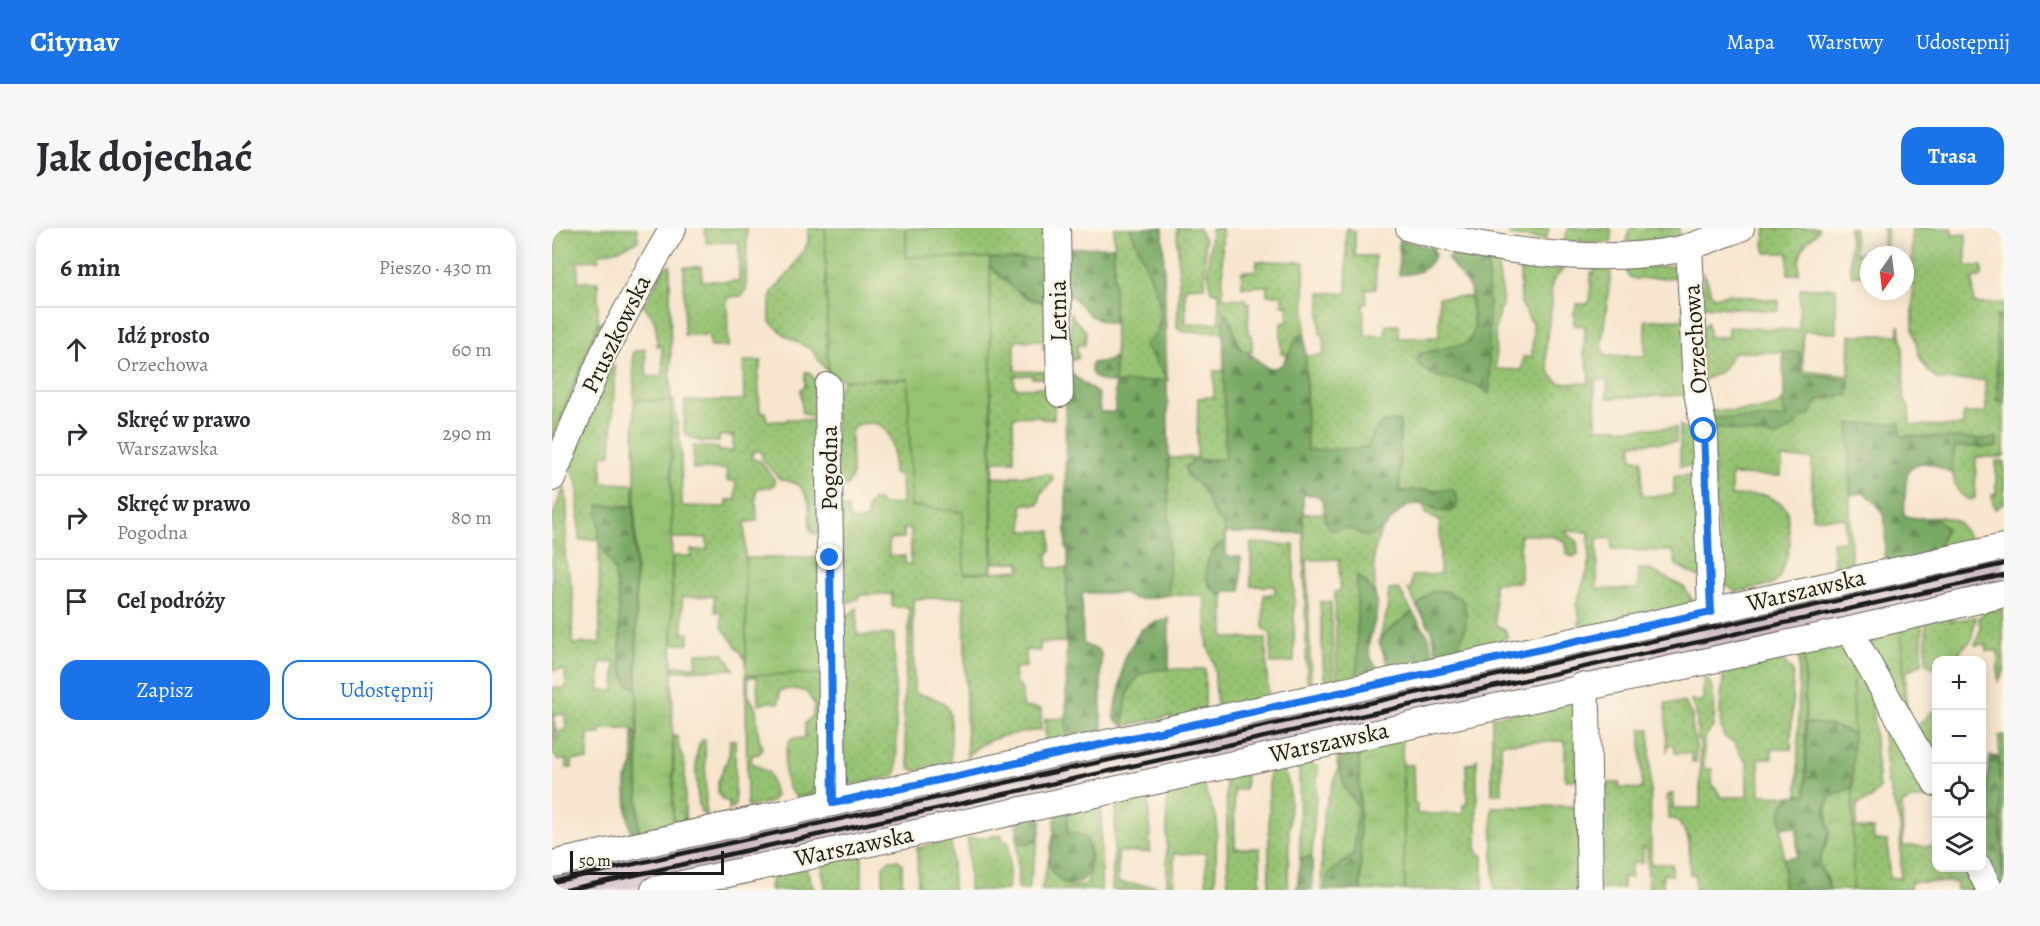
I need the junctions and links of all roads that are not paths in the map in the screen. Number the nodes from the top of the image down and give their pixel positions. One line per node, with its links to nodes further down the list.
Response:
1 (674, 228): 8 (street, Pruszkowska)
2 (1057, 228): 7 (street, Letnia)
3 (1409, 228): 5 (street)
4 (1741, 228): 5 (street)
5 (1689, 247): 11 (street, Orzechowa)
6 (828, 386): 15 (street, Pogodna)
7 (1060, 394)
8 (552, 478)
9 (2004, 547): 11 (street, Warszawska)
10 (2004, 594): 12 (street, Warszawska)
11 (1711, 612): 15 (street, Warszawska)
12 (1850, 630): 13 (street, Warszawska); 14 (street)
13 (1582, 686): 18 (street, Warszawska); 19 (street)
14 (1932, 776)
15 (833, 803): 16 (street, Warszawska)
16 (552, 864)
17 (1981, 872): 20 (street)
18 (654, 890)
19 (1590, 890)
20 (1990, 890)

